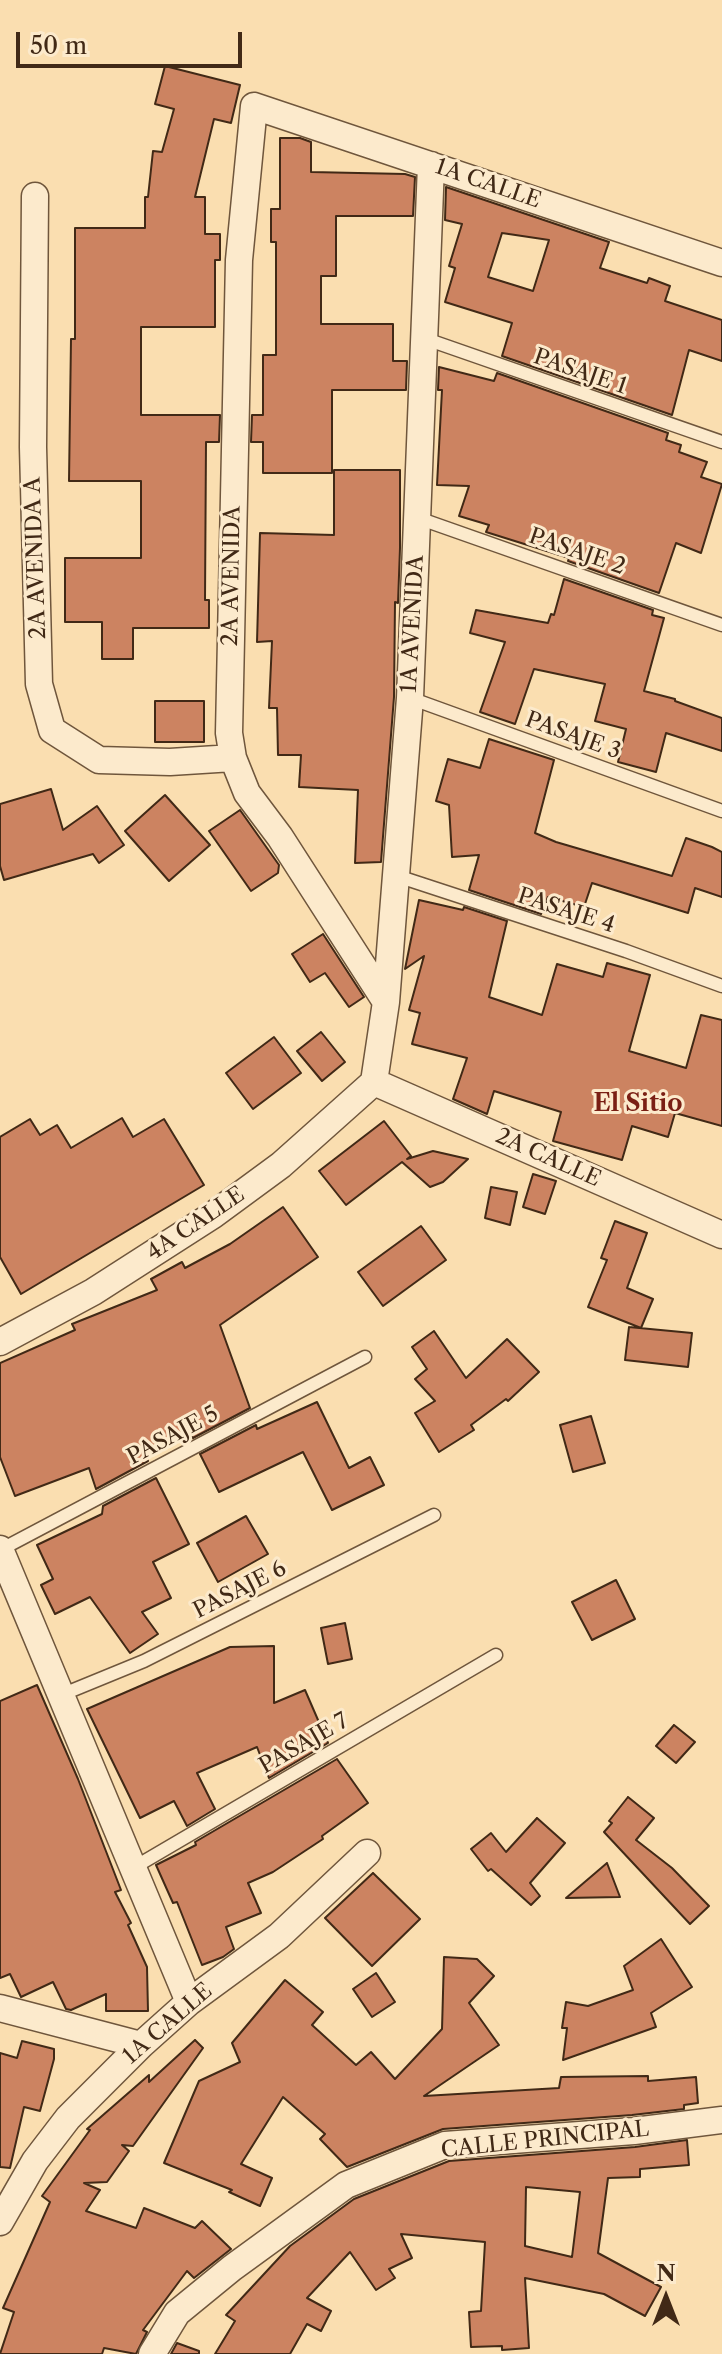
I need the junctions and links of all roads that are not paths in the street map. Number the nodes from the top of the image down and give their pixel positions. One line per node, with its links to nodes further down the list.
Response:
1 (254, 106): 2 (street, 1A CALLE); 10 (street, 2A AVENIDA)
2 (431, 165): 4 (street, 1A CALLE); 5 (street, 1A AVENIDA)
3 (35, 196): 10 (street, 2A AVENIDA A)
4 (722, 263)
5 (426, 339): 6 (lane, PASAJE 1); 7 (street, 1A AVENIDA)
6 (722, 442)
7 (418, 518): 8 (lane, PASAJE 2); 9 (street, 1A AVENIDA)
8 (722, 625)
9 (410, 698): 11 (lane, PASAJE 3); 12 (street, 1A AVENIDA)
10 (233, 758): 14 (street, 2A AVENIDA)
11 (722, 811)
12 (397, 876): 13 (lane, PASAJE 4); 14 (street, 1A AVENIDA)
13 (722, 986)
14 (386, 1002): 15 (street, 1A AVENIDA)
15 (374, 1082): 16 (street, 2A CALLE); 17 (street, 4A CALLE)
16 (722, 1235)
17 (4, 1336)
18 (365, 1357): 20 (lane, PASAJE 5)
19 (434, 1515): 22 (lane, PASAJE 6)
20 (0, 1549): 22 (street)
21 (496, 1655): 24 (lane, PASAJE 7)
22 (61, 1695): 24 (street)
23 (367, 1853): 25 (street, 1A CALLE)
24 (133, 1868): 25 (street)
25 (189, 2002): 27 (street, 1A CALLE)
26 (0, 2008): 27 (street)
27 (141, 2045): 29 (street, 1A CALLE)
28 (722, 2120): 30 (street, CALLE PRINCIPAL)
29 (1, 2218)
30 (152, 2354)

